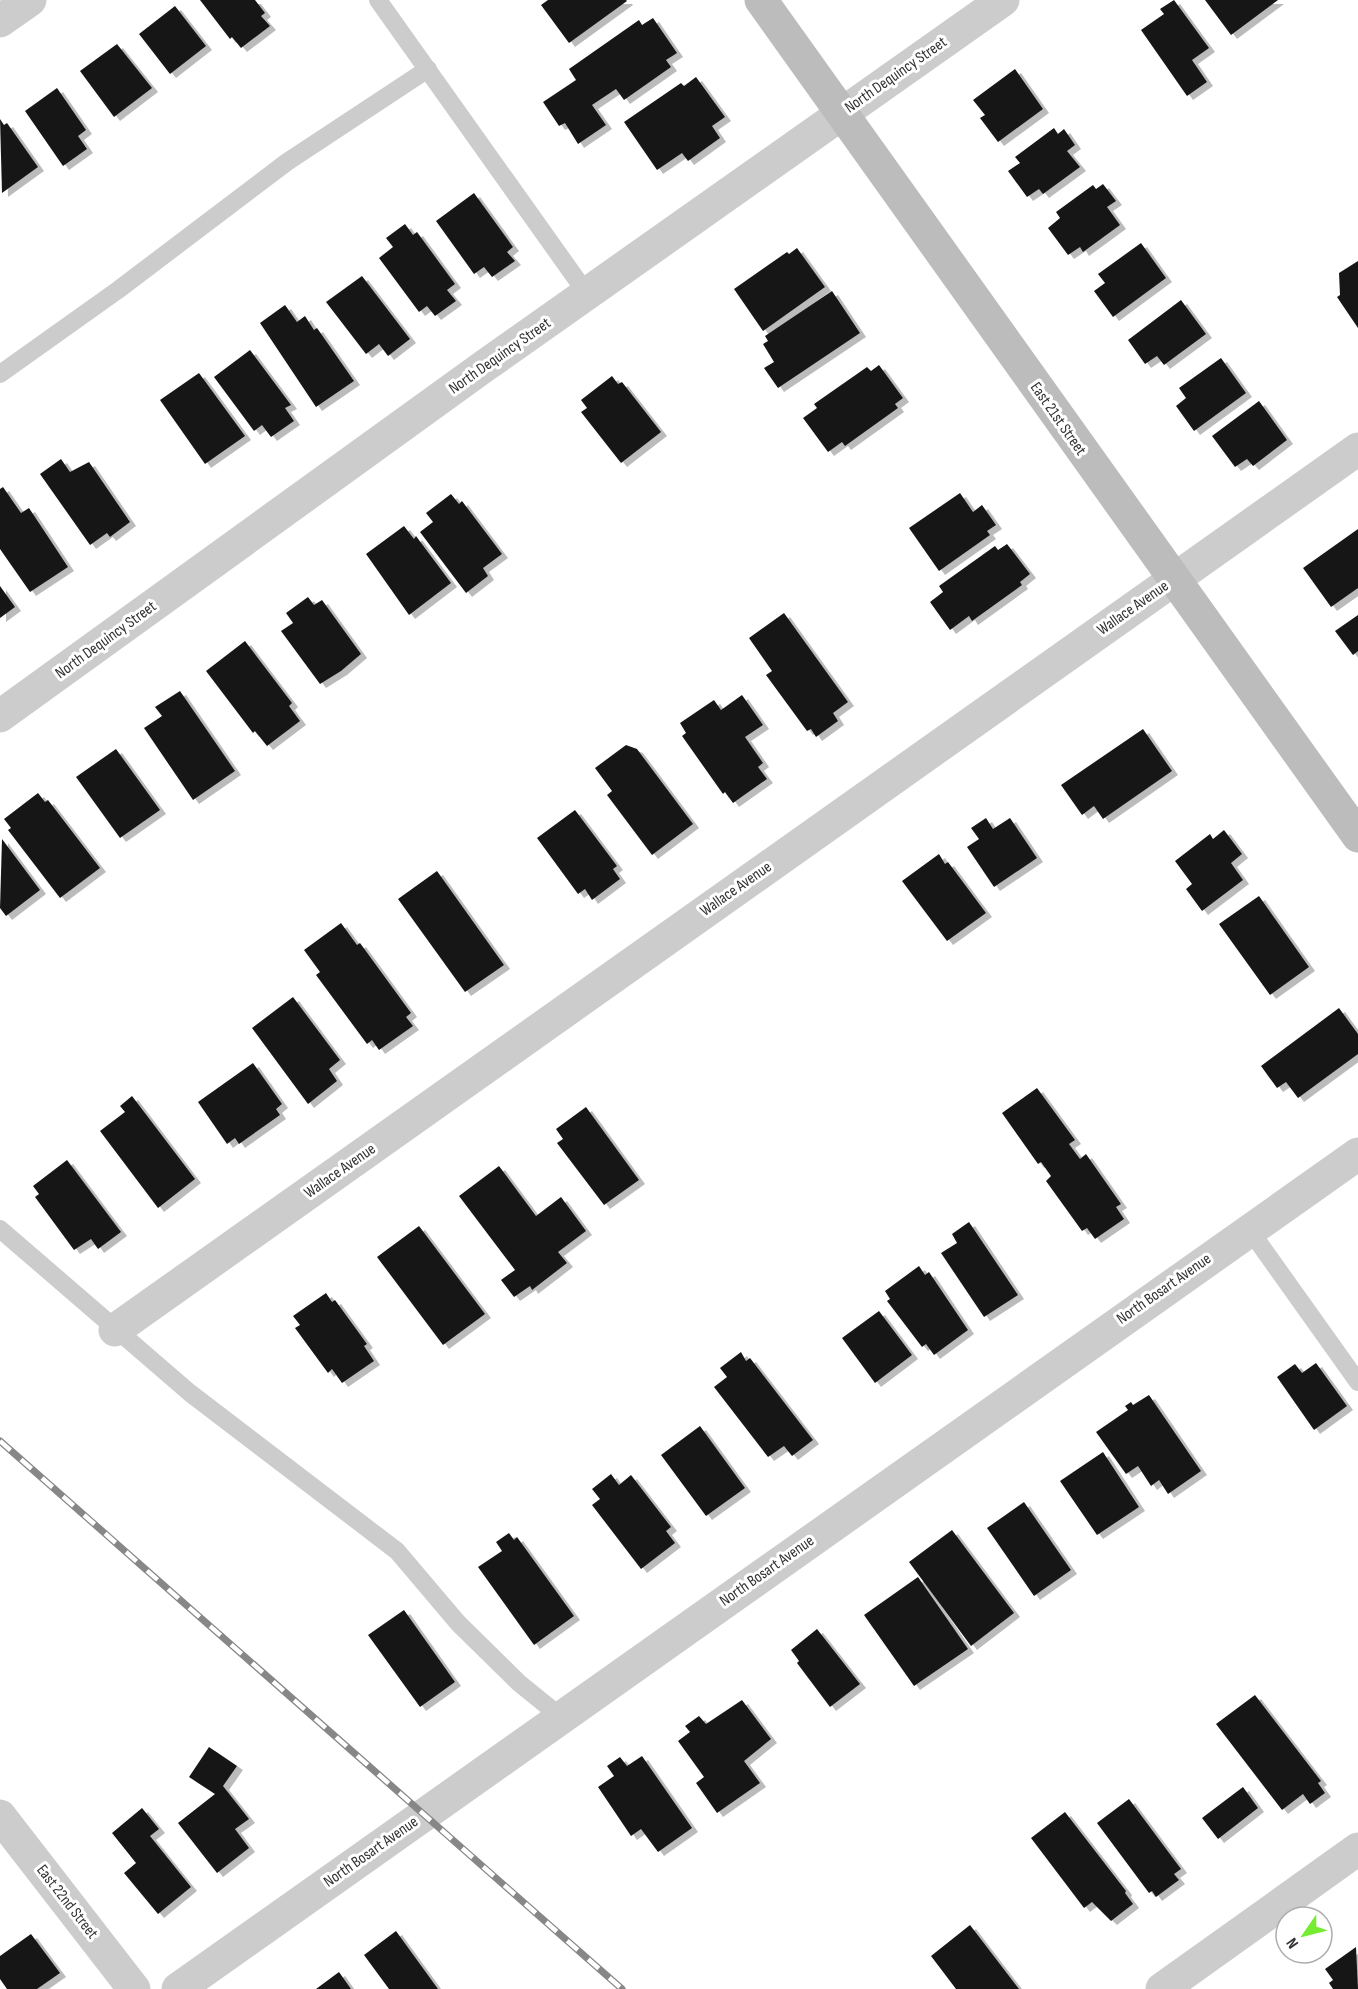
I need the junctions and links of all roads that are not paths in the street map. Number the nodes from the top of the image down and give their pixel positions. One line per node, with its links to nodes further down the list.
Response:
1 (30, 0): 5 (street)
2 (378, 0): 6 (lane)
3 (760, 0): 7 (main road, East 21st Street)
4 (1003, 0): 7 (street, North Dequincy Street)
5 (0, 21)
6 (428, 69): 8 (lane); 9 (lane)
7 (842, 113): 8 (street, North Dequincy Street); 11 (main road, East 21st Street)
8 (587, 294): 12 (street, North Dequincy Street)
9 (0, 374)
10 (1358, 449): 11 (street, Wallace Avenue)
11 (1172, 580): 13 (main road, East 21st Street); 17 (street, Wallace Avenue)
12 (0, 716)
13 (1358, 836)
14 (1358, 1154): 16 (street, North Bosart Avenue)
15 (0, 1229): 17 (lane)
16 (1249, 1229): 18 (lane); 19 (street, North Bosart Avenue)
17 (115, 1330): 19 (lane)
18 (1358, 1382)
19 (561, 1717): 23 (street, North Bosart Avenue)
20 (0, 1815): 22 (street, East 22nd Street)
21 (1358, 1849): 24 (street)
22 (134, 1989)
23 (178, 1989)
24 (1162, 1989)

